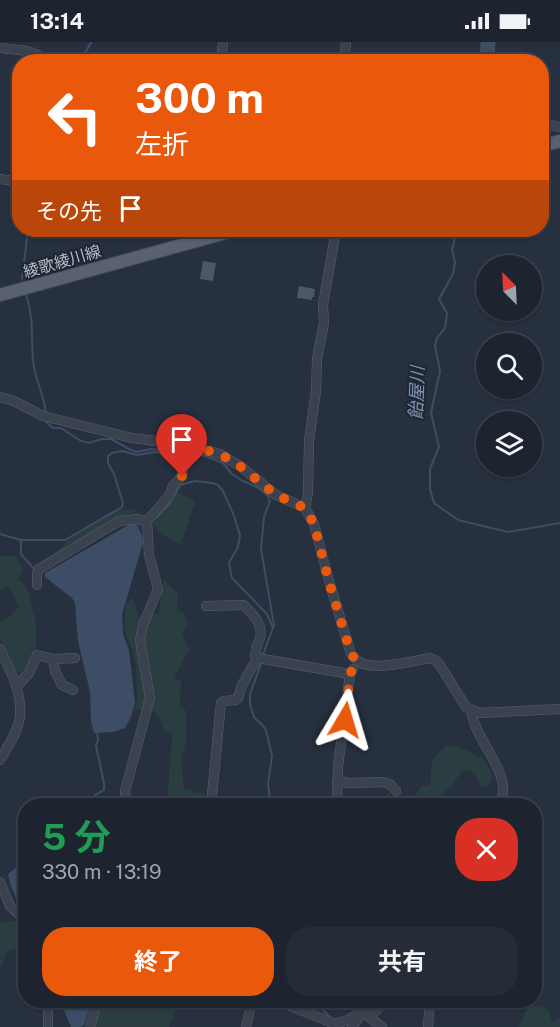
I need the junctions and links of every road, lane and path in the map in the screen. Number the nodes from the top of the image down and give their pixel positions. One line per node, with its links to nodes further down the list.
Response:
1 (0, 48): 2 (street)
2 (35, 54)
3 (211, 237): 5 (main road, 綾歌綾川線)
4 (335, 237): 8 (street)
5 (0, 295)
6 (0, 397): 7 (street)
7 (187, 450): 8 (street); 9 (street)
8 (305, 508): 16 (street)
9 (147, 521): 10 (street); 25 (street)
10 (37, 585)
11 (206, 606): 14 (street)
12 (0, 649): 18 (street)
13 (75, 658): 15 (street)
14 (261, 658): 17 (street); 26 (street)
15 (53, 659): 18 (street); 19 (street)
16 (357, 661): 17 (street); 21 (street)
17 (350, 674): 23 (street)
18 (17, 686): 22 (street)
19 (73, 690)
20 (560, 709): 21 (street)
21 (471, 710): 28 (street)
22 (0, 760)
23 (337, 781): 24 (street); 27 (street)
24 (396, 790)
25 (125, 798)
26 (212, 798)
27 (337, 798)
28 (501, 798)
29 (0, 882): 30 (street)
30 (18, 914)
31 (48, 1008): 39 (street)
32 (96, 1008): 40 (street)
33 (250, 1008): 41 (street)
34 (294, 1008): 38 (street)
35 (366, 1008): 38 (street)
36 (375, 1008): 38 (street)
37 (429, 1008): 44 (street)
38 (366, 1014): 42 (street); 43 (street)
39 (48, 1027)
40 (90, 1027)
41 (246, 1027)
42 (351, 1027)
43 (382, 1027)
44 (428, 1027)

